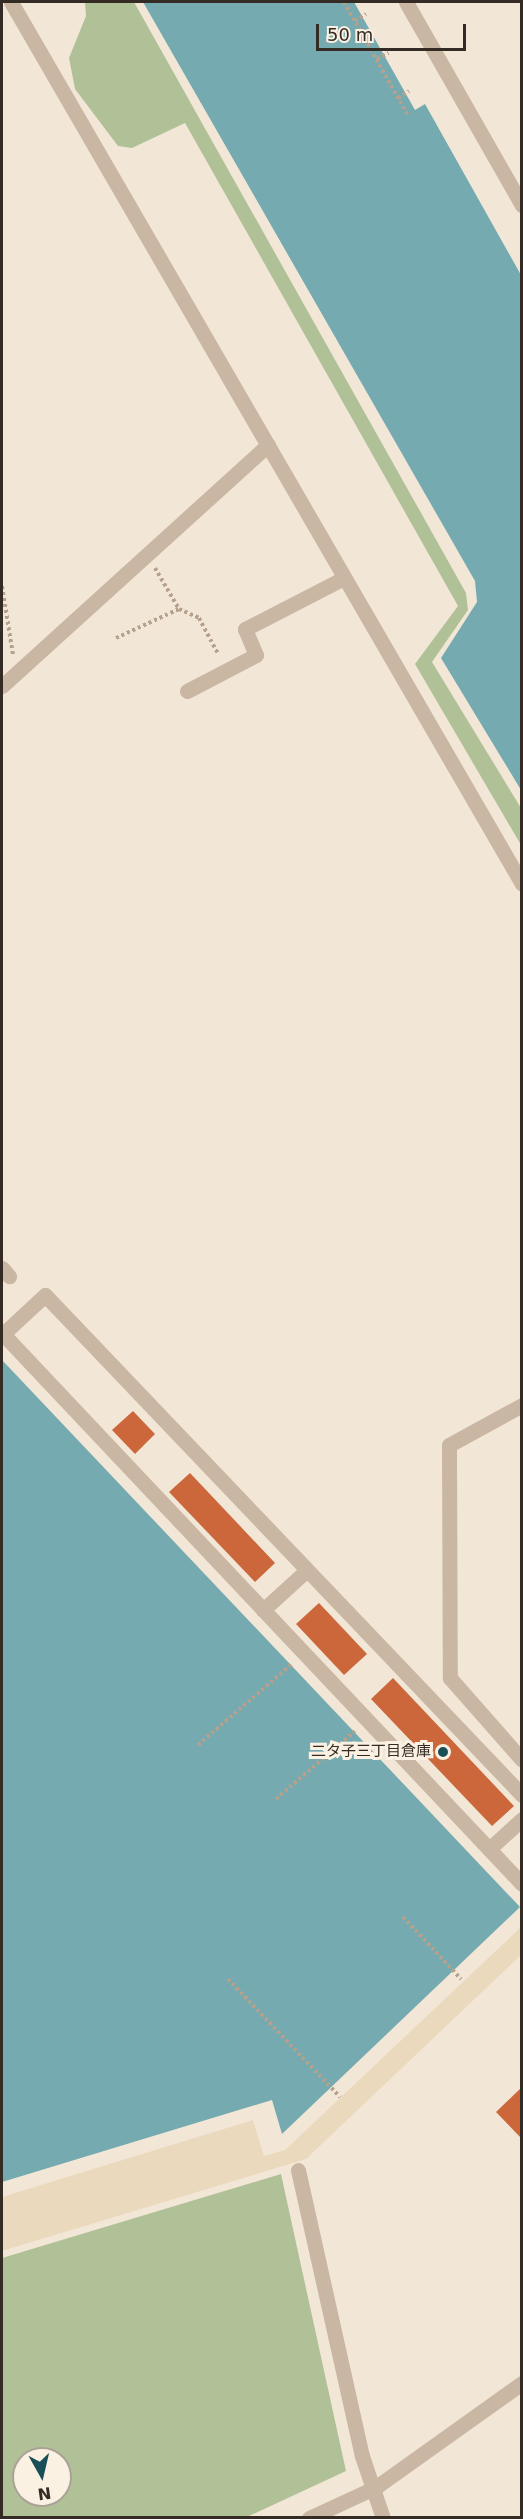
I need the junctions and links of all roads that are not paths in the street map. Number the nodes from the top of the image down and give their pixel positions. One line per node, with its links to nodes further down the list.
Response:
1 (11, 2): 4 (street)
2 (406, 2): 3 (street)
3 (522, 205)
4 (268, 445): 5 (street); 6 (street)
5 (344, 578): 7 (street); 8 (street)
6 (2, 686)
7 (187, 691)
8 (515, 857): 9 (street)
9 (522, 884)
10 (522, 1405): 13 (street)
11 (307, 1570): 12 (street); 12 (street); 14 (street)
12 (263, 1610): 16 (street)
13 (522, 1760)
14 (522, 1796)
15 (522, 1819): 16 (street)
16 (489, 1849): 17 (street)
17 (522, 1884)
18 (298, 2170): 20 (street)
19 (522, 2384): 20 (street)
20 (376, 2487): 21 (street); 22 (street)
21 (309, 2517)
22 (383, 2517)

